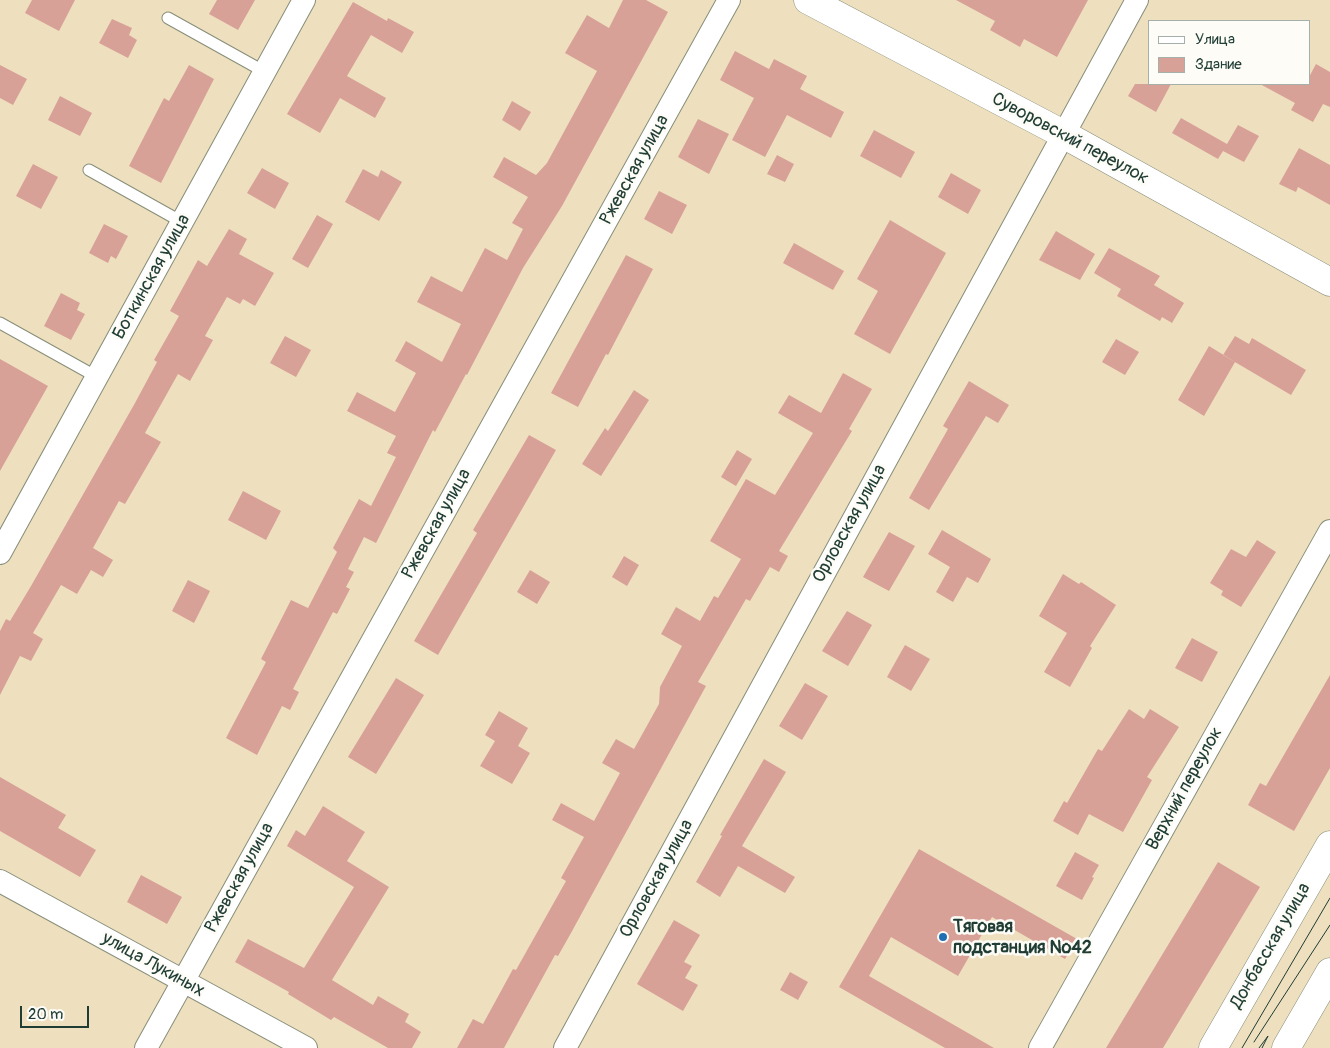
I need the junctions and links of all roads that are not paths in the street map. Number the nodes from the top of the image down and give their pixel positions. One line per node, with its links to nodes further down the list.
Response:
1 (304, 0): 6 (street, Боткинская улица)
2 (729, 0): 18 (street, Ржевская улица)
3 (808, 0): 7 (main road, Суворовский переулок)
4 (1137, 0): 7 (street, Орловская улица)
5 (168, 18): 6 (lane)
6 (265, 72): 9 (street, Боткинская улица)
7 (1063, 134): 10 (main road, Суворовский переулок); 21 (street, Орловская улица)
8 (89, 170): 9 (lane)
9 (182, 222): 12 (street, Боткинская улица)
10 (1330, 282)
11 (0, 323): 12 (lane)
12 (97, 377): 14 (street, Боткинская улица)
13 (1330, 531): 22 (street, Верхний переулок)
14 (3, 542)
15 (1330, 845): 23 (main road, Донбасская улица)
16 (0, 881): 18 (street, улица Лукиных)
17 (1330, 972): 24 (main road)
18 (183, 981): 19 (street, Ржевская улица); 20 (street, улица Лукиных)
19 (146, 1048)
20 (306, 1048)
21 (565, 1048)
22 (1040, 1048)
23 (1213, 1048)
24 (1286, 1048)

